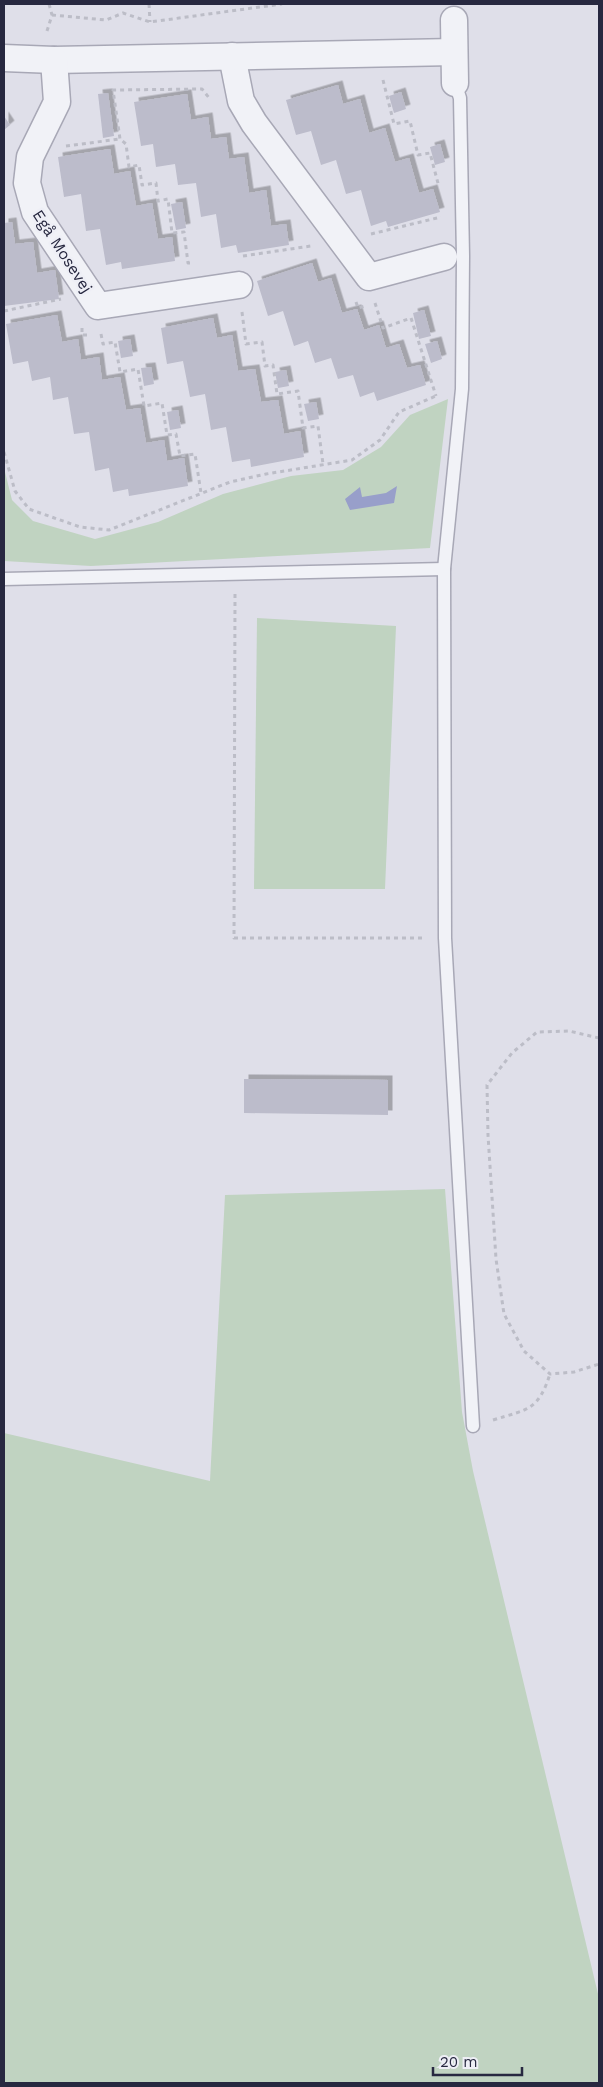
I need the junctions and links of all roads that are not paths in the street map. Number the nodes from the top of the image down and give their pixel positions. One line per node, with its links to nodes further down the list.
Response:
1 (454, 20): 2 (street)
2 (454, 52): 3 (street); 6 (street)
3 (232, 56): 5 (street); 7 (street)
4 (4, 58): 5 (street)
5 (54, 60): 8 (street, Egå Mosevej)
6 (455, 84): 9 (lane)
7 (444, 257)
8 (239, 286)
9 (444, 569): 10 (lane); 11 (lane)
10 (4, 579)
11 (473, 1426)

